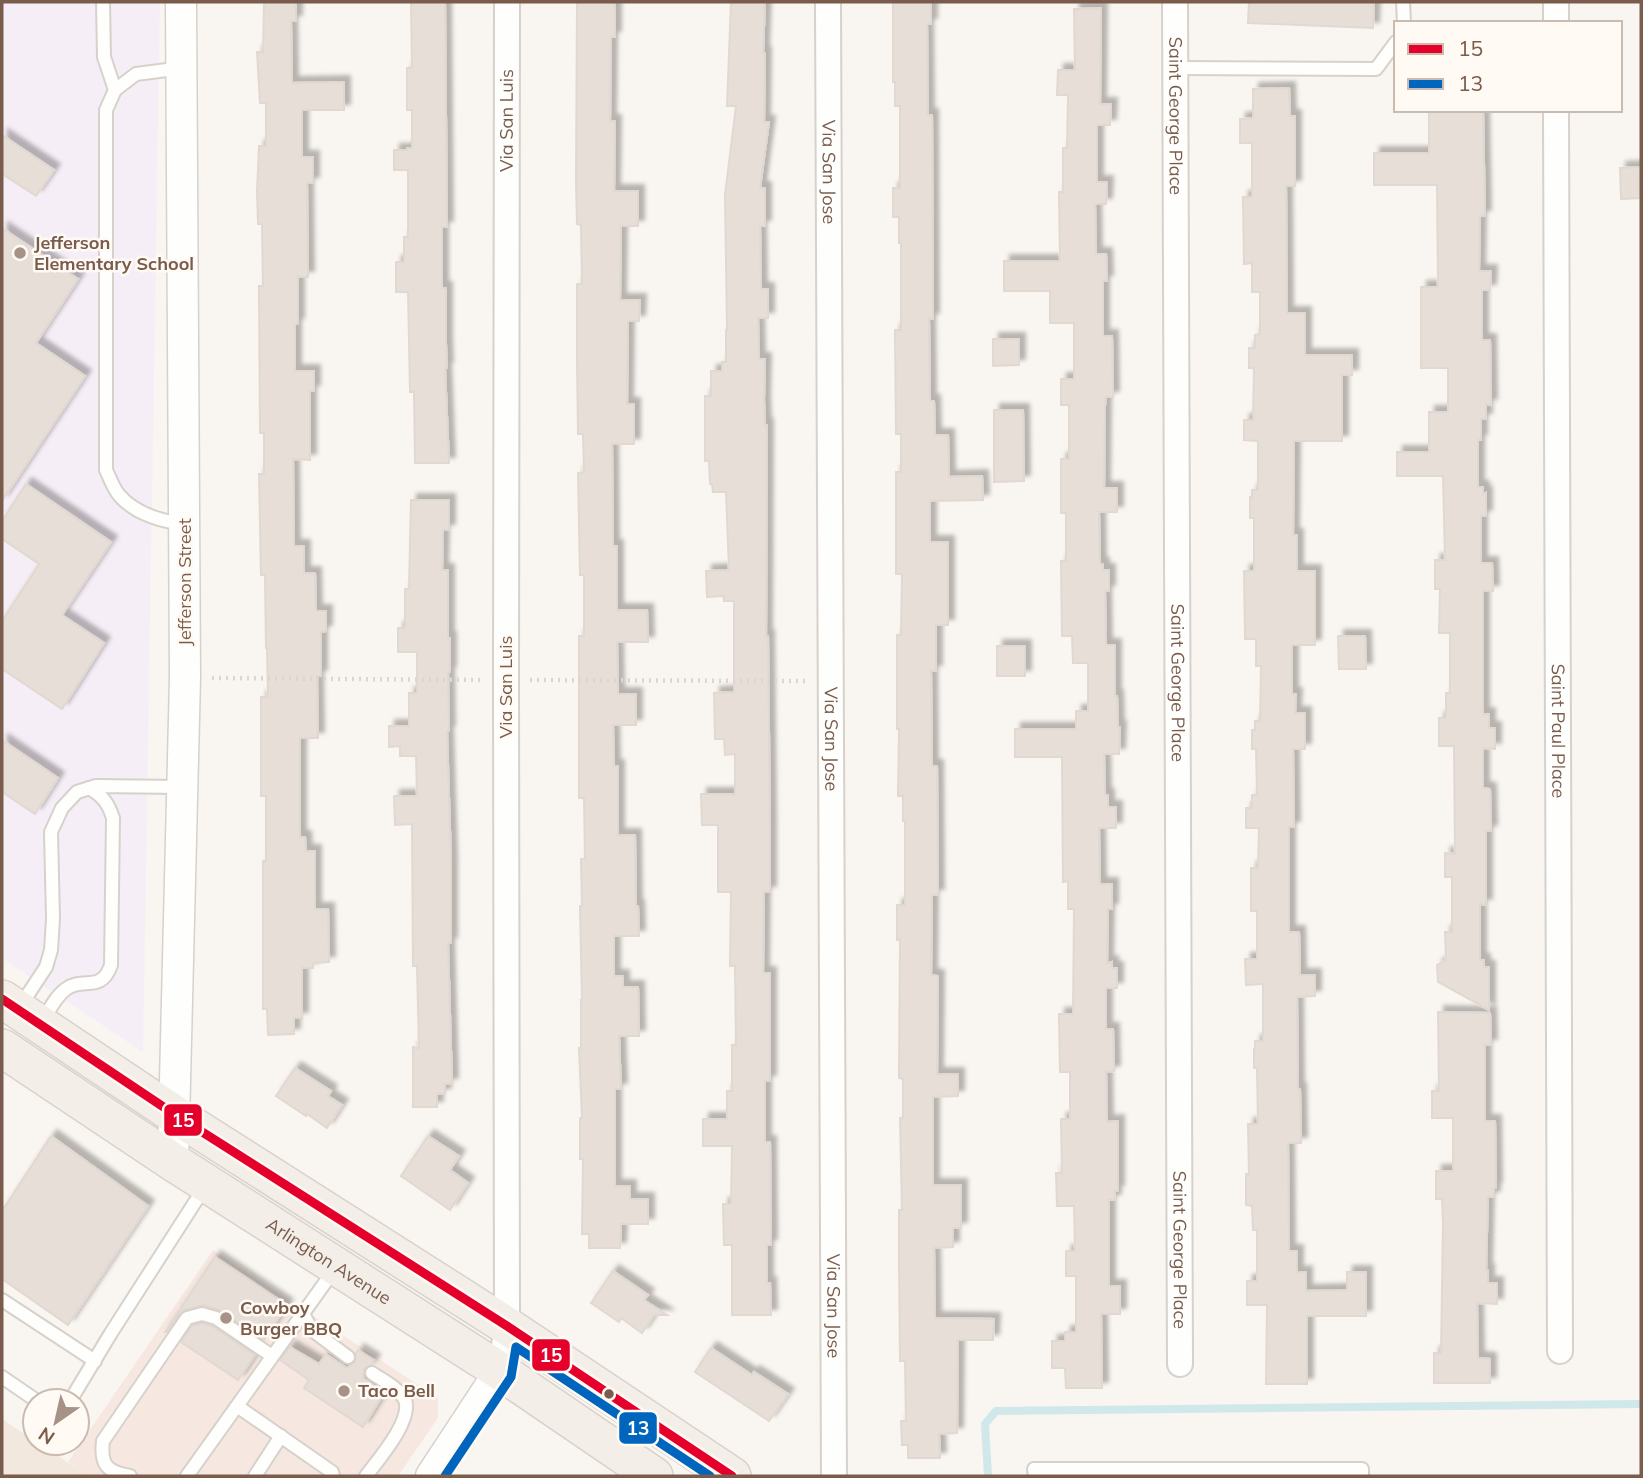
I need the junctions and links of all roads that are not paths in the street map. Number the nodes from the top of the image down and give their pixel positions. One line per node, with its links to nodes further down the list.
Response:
1 (103, 2): 13 (lane)
2 (181, 2): 11 (street, Jefferson Street)
3 (507, 2): 28 (street, Via San Luis)
4 (828, 2): 49 (street, Via San Jose)
5 (1175, 2): 12 (street, Saint George Place)
6 (1403, 2): 8 (lane)
7 (1556, 2): 9 (street)
8 (1404, 21)
9 (1556, 21)
10 (1394, 45): 12 (lane)
11 (182, 68): 13 (lane); 15 (street, Jefferson Street)
12 (1175, 68): 33 (street, Saint George Place)
13 (116, 90): 15 (lane)
14 (1556, 112): 29 (street, Saint Paul Place)
15 (184, 524): 16 (street, Jefferson Street)
16 (182, 787): 17 (lane); 19 (street, Jefferson Street)
17 (89, 788): 18 (lane); 18 (lane)
18 (20, 1011): 21 (main road)
19 (176, 1047): 21 (street); 22 (street, Jefferson Street)
20 (2, 1048): 23 (main road, Arlington Avenue)
21 (104, 1067): 22 (main road)
22 (174, 1115): 23 (street, Jefferson Street); 28 (main road)
23 (173, 1162): 24 (main road, Arlington Avenue)
24 (207, 1184): 25 (main road, Arlington Avenue); 32 (lane)
25 (337, 1267): 27 (lane); 34 (main road, Arlington Avenue)
26 (2, 1300): 32 (lane)
27 (303, 1314): 30 (lane); 31 (lane)
28 (507, 1326): 34 (street, Via San Luis); 48 (main road)
29 (1560, 1351)
30 (272, 1356): 39 (lane); 41 (lane)
31 (348, 1357)
32 (95, 1360): 37 (lane)
33 (1180, 1364)
34 (500, 1371): 46 (street); 47 (main road, Arlington Avenue)
35 (372, 1373): 45 (lane)
36 (2, 1377): 38 (lane)
37 (79, 1387)
38 (21, 1390)
39 (237, 1406): 40 (lane); 42 (lane)
40 (281, 1436): 43 (lane); 44 (lane)
41 (130, 1476)
42 (187, 1476)
43 (255, 1476)
44 (333, 1476)
45 (366, 1476)
46 (431, 1476)
47 (654, 1476)
48 (732, 1476)
49 (834, 1476)
50 (1035, 1476): 51 (lane)
51 (1362, 1476)

